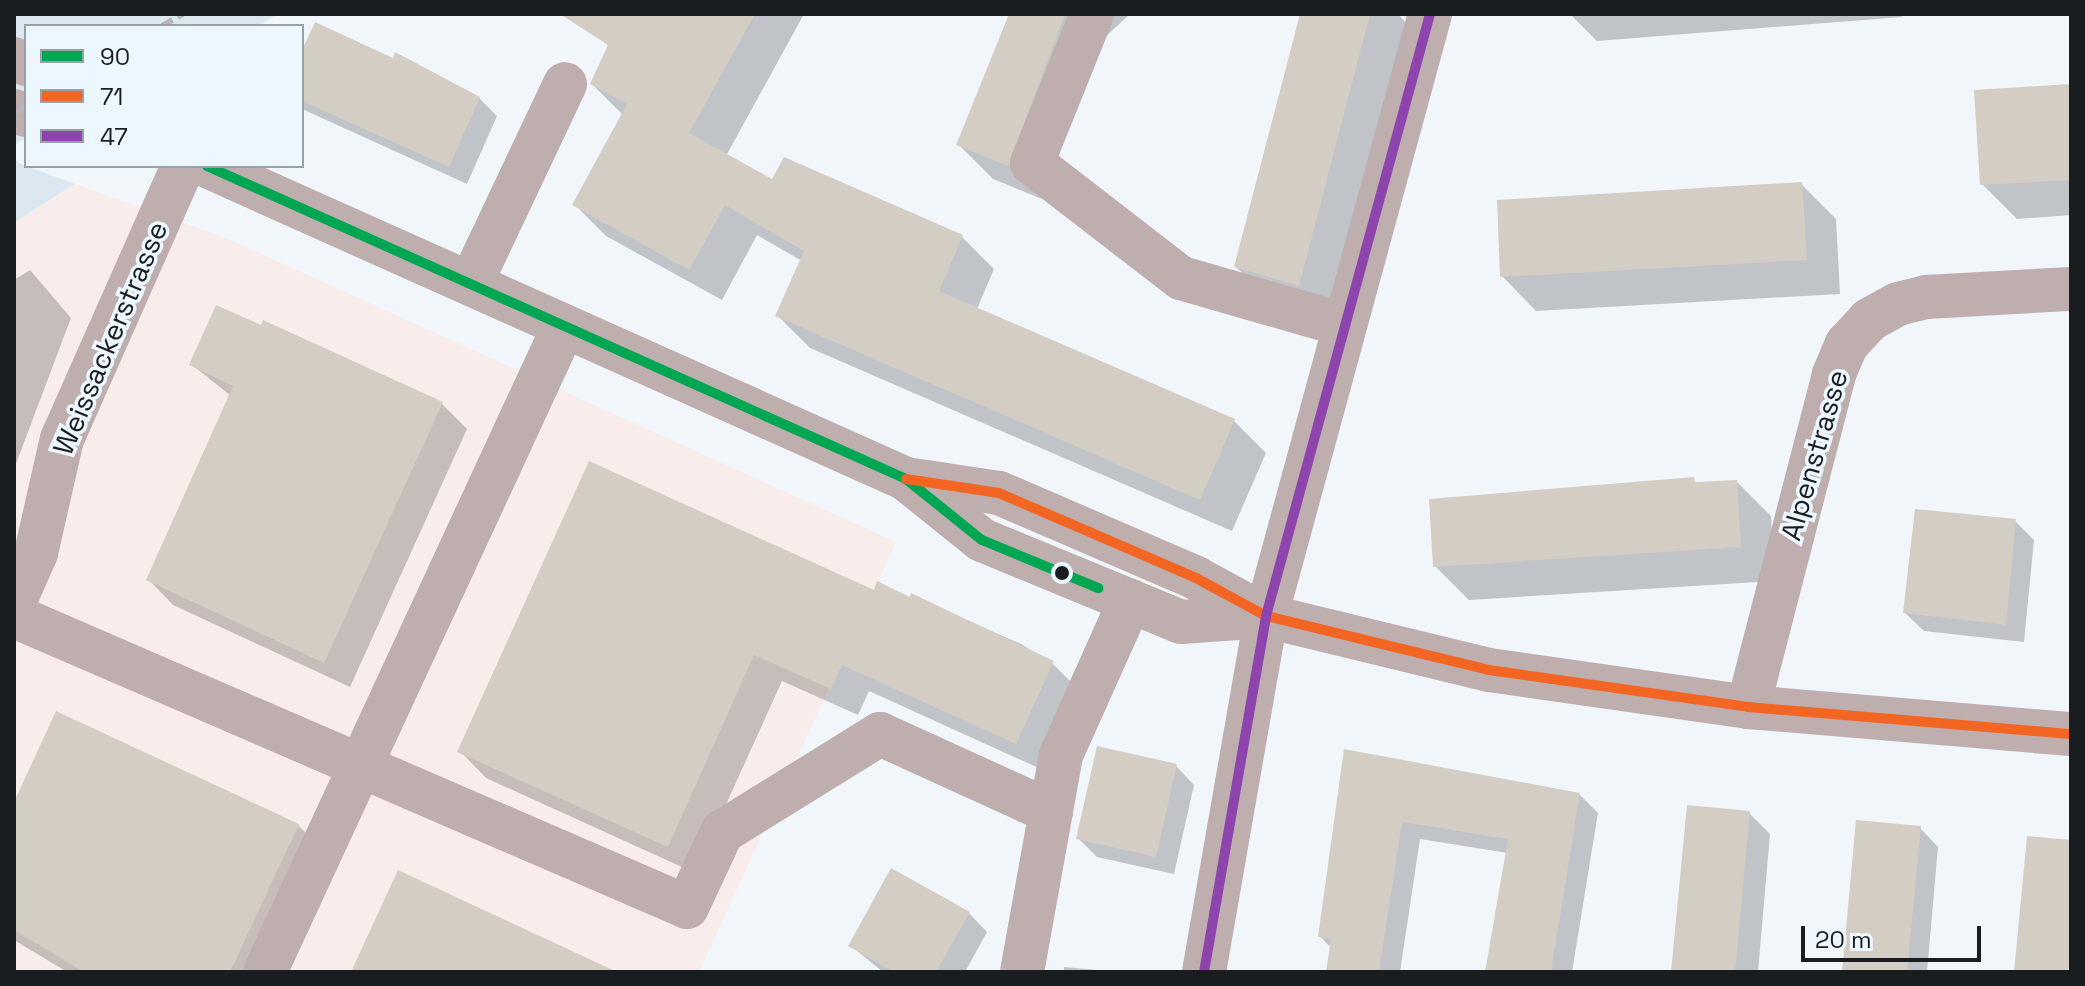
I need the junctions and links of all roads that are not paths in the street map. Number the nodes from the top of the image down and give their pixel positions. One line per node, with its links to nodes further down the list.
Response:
1 (1092, 14): 8 (street)
2 (1430, 14): 8 (street)
3 (565, 84): 6 (street)
4 (182, 168): 12 (street, Weissackerstrasse)
5 (212, 168): 6 (street)
6 (471, 283): 9 (street)
7 (2071, 289): 15 (street, Alpenstrasse)
8 (1344, 325): 14 (street)
9 (564, 326): 10 (street); 17 (street)
10 (906, 479): 11 (street); 14 (street)
11 (1130, 601): 14 (street); 18 (street)
12 (14, 603)
13 (14, 616): 17 (street)
14 (1266, 616): 15 (street); 21 (street)
15 (1748, 707): 16 (street)
16 (2071, 734)
17 (361, 766): 18 (street); 19 (street)
18 (1051, 812): 20 (street)
19 (265, 972)
20 (1022, 972)
21 (1204, 972)

